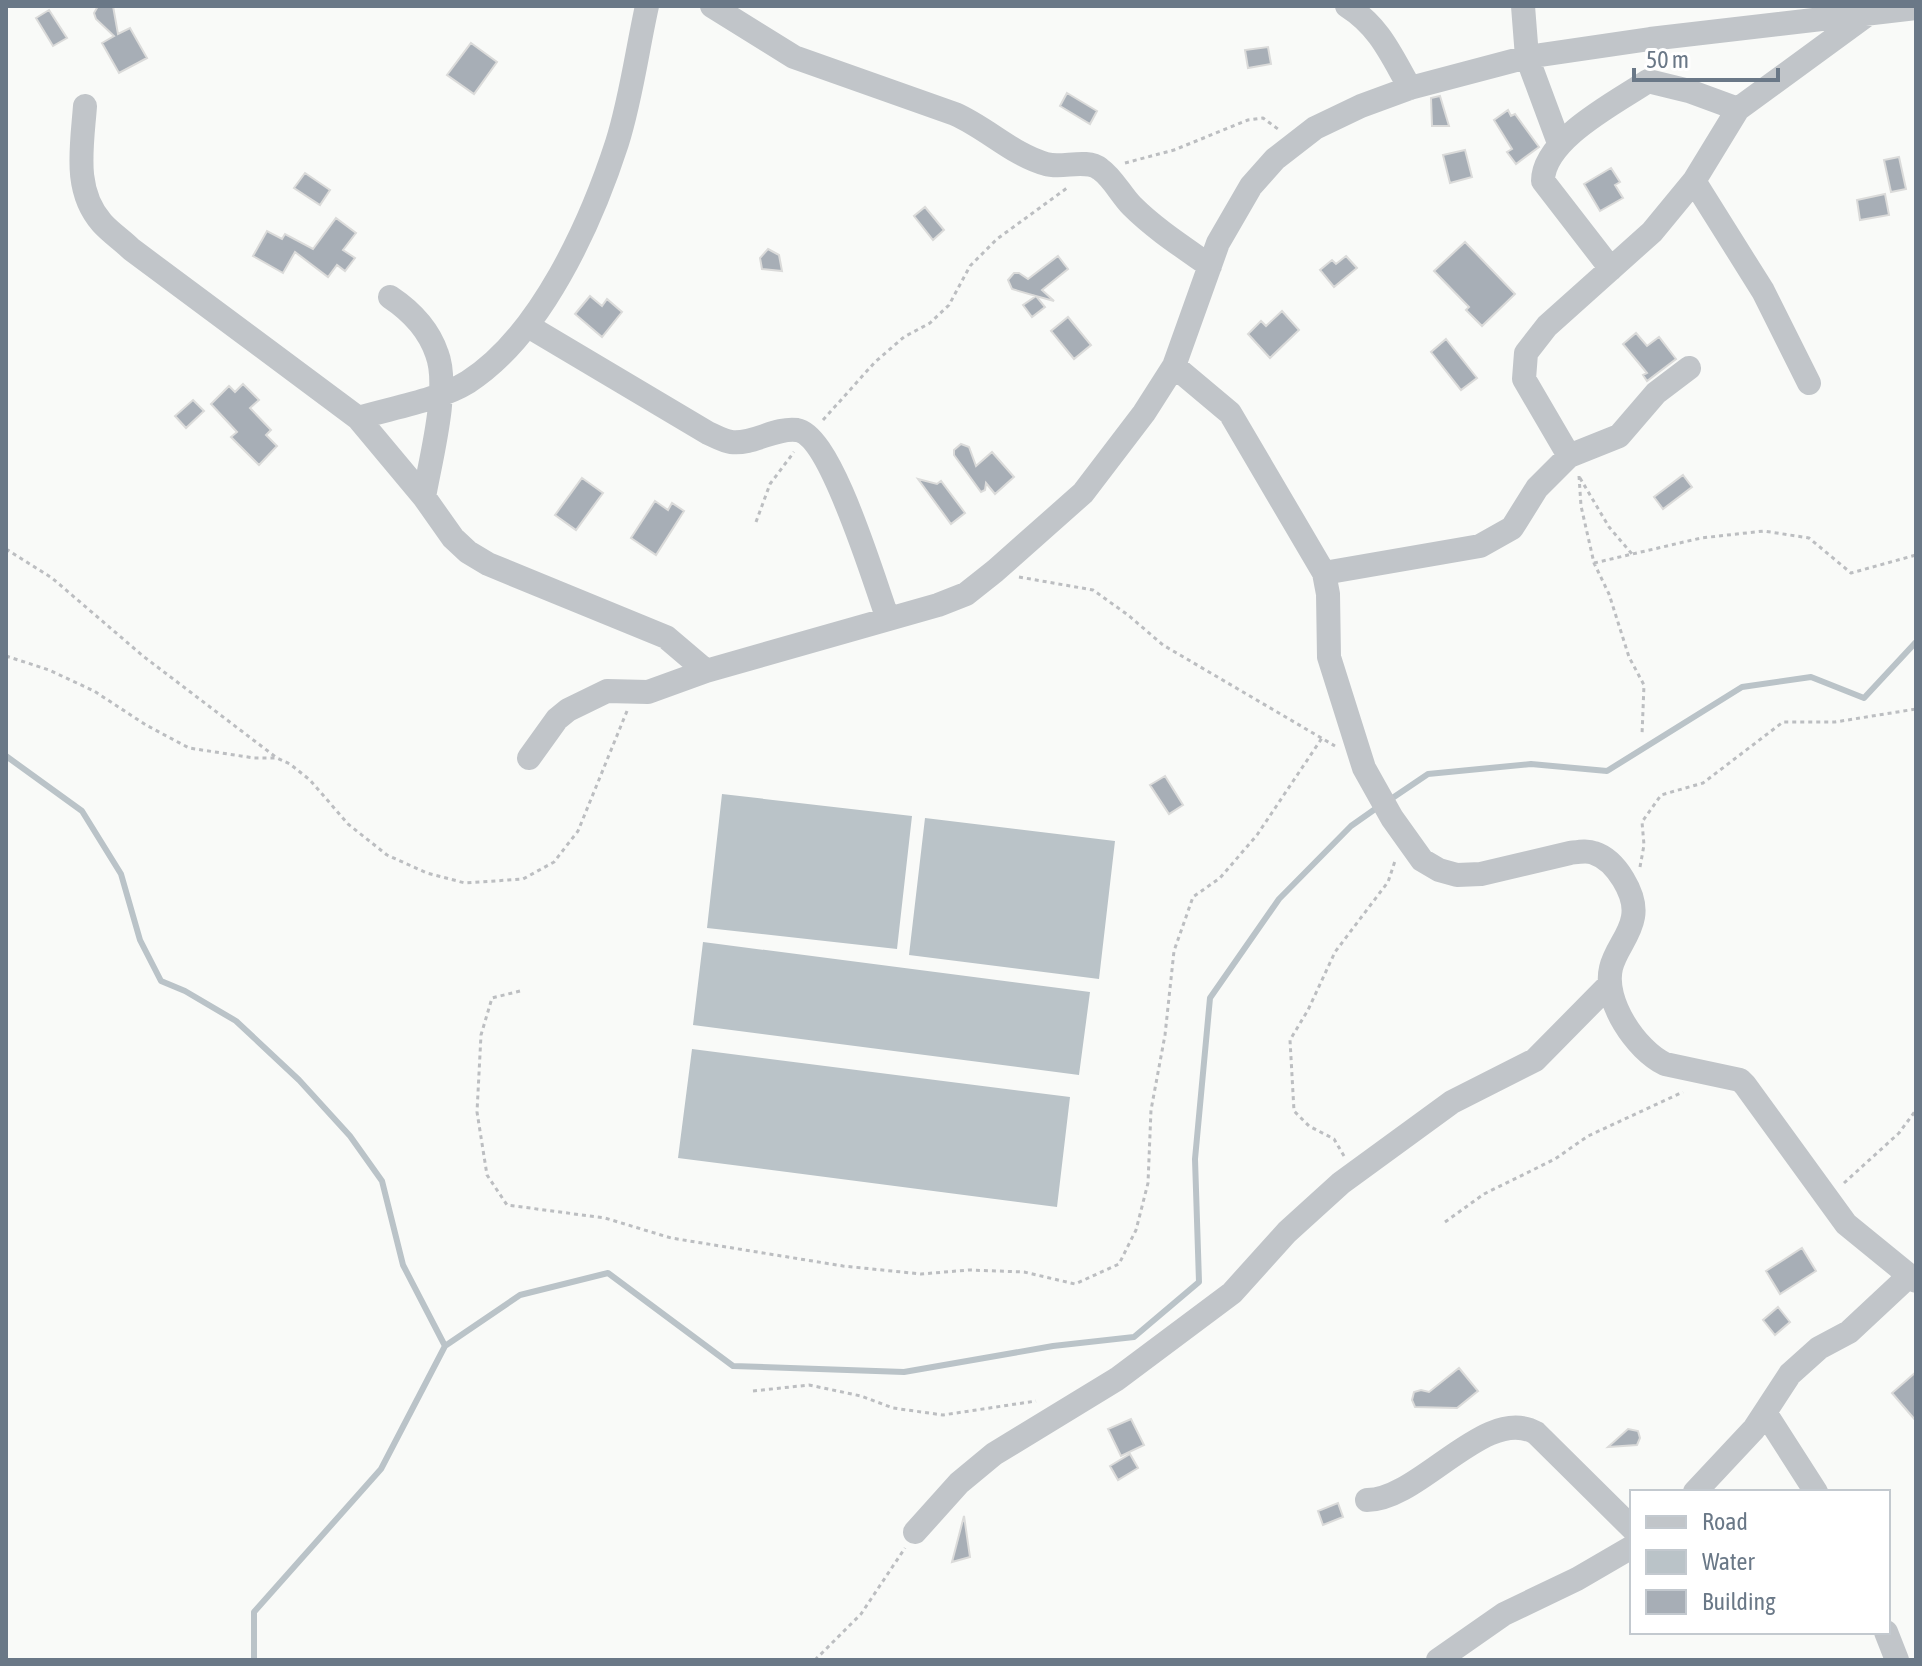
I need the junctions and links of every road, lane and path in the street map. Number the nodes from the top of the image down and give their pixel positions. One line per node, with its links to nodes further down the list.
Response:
1 (647, 6): 21 (street)
2 (712, 6): 15 (street)
3 (1347, 6): 10 (street)
4 (1523, 6): 8 (street)
5 (1916, 8): 6 (street)
6 (1870, 12): 7 (street); 12 (street)
7 (1650, 39): 8 (street); 9 (street)
8 (1527, 57): 10 (street); 14 (street)
9 (1648, 81): 12 (street); 14 (street)
10 (1410, 88): 13 (street)
11 (85, 106): 26 (street)
12 (1738, 109): 16 (street)
13 (1295, 142): 15 (path); 18 (street)
14 (1559, 143): 19 (street)
15 (1102, 169): 18 (street)
16 (1694, 181): 19 (street); 24 (street)
17 (1068, 187): 27 (path)
18 (1210, 266): 22 (street)
19 (1611, 269): 28 (street)
20 (390, 297): 25 (street)
21 (528, 326): 25 (street); 27 (street)
22 (1174, 366): 35 (street); 36 (street)
23 (1689, 368): 28 (street)
24 (1809, 383)
25 (441, 394): 26 (street); 29 (street)
26 (358, 418): 29 (street)
27 (807, 435): 30 (path); 37 (street)
28 (1574, 466): 32 (path); 34 (path); 36 (street)
29 (424, 497): 39 (street)
30 (756, 522)
31 (6, 549): 44 (path)
32 (1632, 554): 33 (path); 34 (path)
33 (1916, 555)
34 (1594, 563): 42 (path)
35 (995, 571): 37 (street); 43 (path)
36 (1324, 573): 46 (street)
37 (888, 619): 39 (street)
38 (6, 656): 44 (path)
39 (706, 671): 40 (street)
40 (648, 692): 44 (path); 45 (street)
41 (1916, 709): 48 (path)
42 (1642, 735)
43 (1322, 738): 46 (path); 50 (path)
44 (277, 758)
45 (529, 758)
46 (1369, 778): 47 (street)
47 (1398, 827): 48 (street); 53 (path)
48 (1633, 899): 49 (street)
49 (1610, 984): 51 (street); 53 (street)
50 (520, 991)
51 (1715, 1077): 54 (street); 55 (path)
52 (1916, 1110): 54 (path)
53 (1341, 1183): 64 (street)
54 (1827, 1199): 56 (street)
55 (1445, 1222)
56 (1912, 1278): 59 (street)
57 (753, 1391): 58 (path)
58 (1044, 1399)
59 (1766, 1414): 60 (street); 61 (street)
60 (1697, 1490)
61 (1815, 1490)
62 (1367, 1500): 63 (street)
63 (1630, 1526)
64 (915, 1532): 67 (path)
65 (1630, 1548): 68 (street)
66 (1887, 1634): 69 (street)
67 (815, 1660)
68 (1438, 1660)
69 (1897, 1660)

